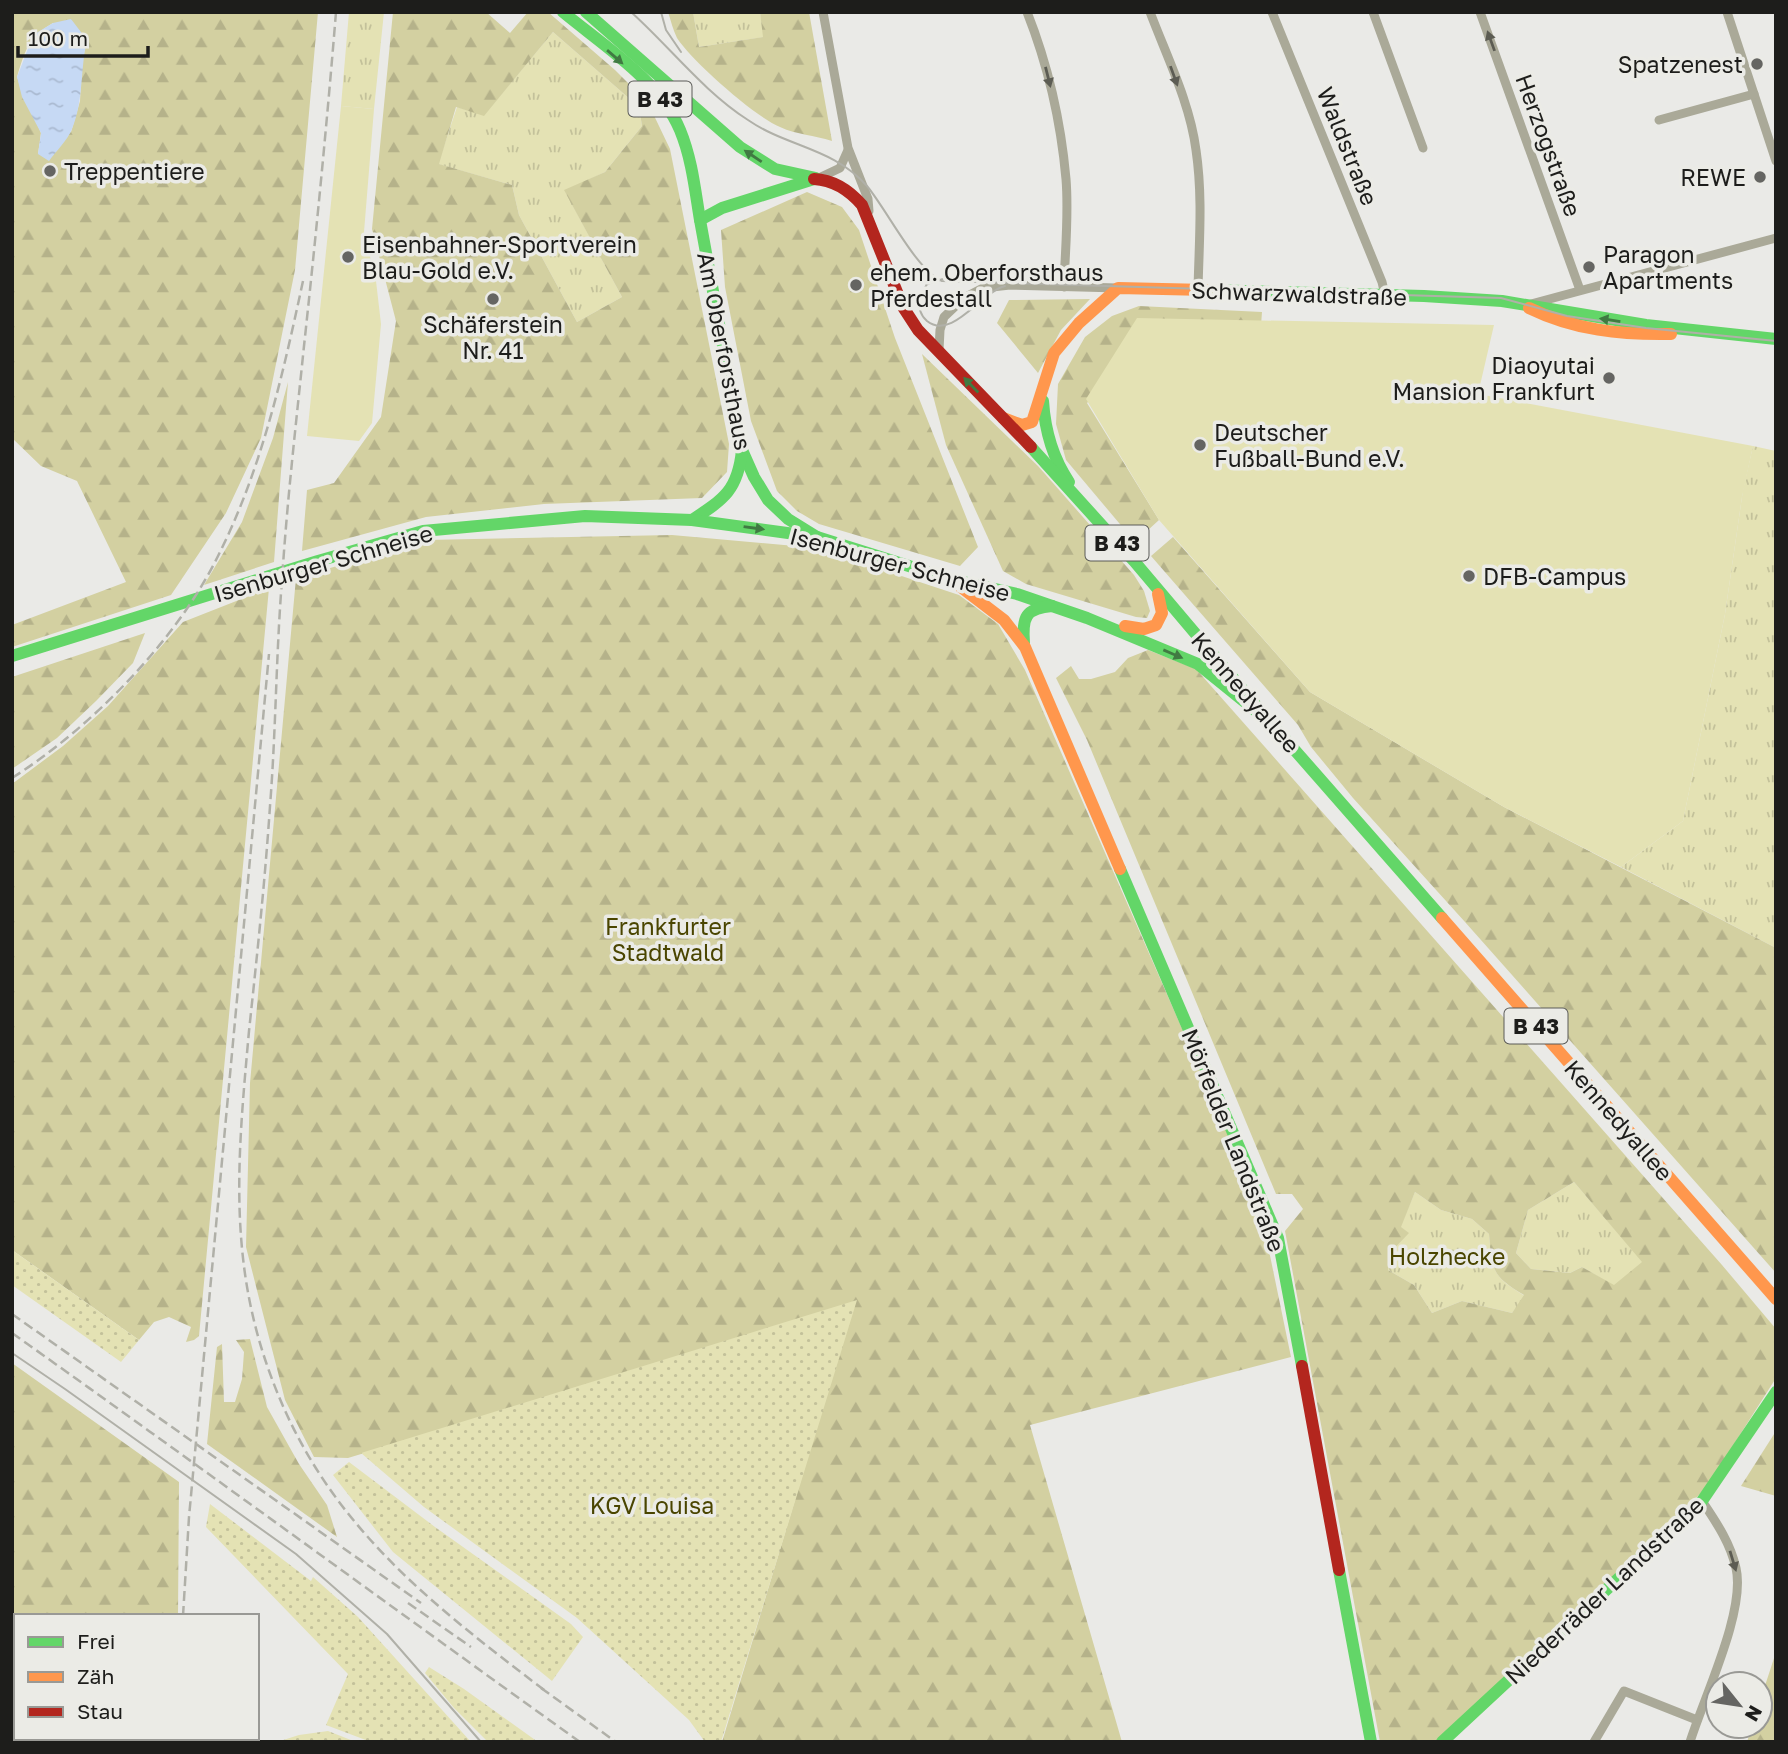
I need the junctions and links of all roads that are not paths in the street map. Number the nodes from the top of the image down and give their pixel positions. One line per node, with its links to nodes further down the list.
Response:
1 (563, 12): 17 (main road, B 43, one-way to 17)
2 (586, 12): 15 (main road, B 43, one-way to 2)
3 (823, 12): 12 (street)
4 (1027, 12): 19 (street, one-way to 19)
5 (1150, 12): 21 (street, one-way to 21)
6 (1272, 12): 23 (street, Waldstraße)
7 (1374, 12): 13 (street)
8 (1480, 12): 22 (street, Herzogstraße, one-way to 8)
9 (1727, 12): 10 (street)
10 (1754, 94): 11 (street); 14 (street)
11 (1659, 120)
12 (848, 148): 15 (street); 16 (street)
13 (1423, 148)
14 (1776, 161)
15 (817, 178): 16 (main road, Kennedyallee / B 43); 17 (main road)
16 (868, 216): 26 (main road, Kennedyallee / B 43)
17 (700, 220): 29 (main road, Am Oberforsthaus / B 43)
18 (1776, 237): 22 (street)
19 (1064, 287): 20 (street, Schwarzwaldstraße); 26 (street, Schwarzwaldstraße)
20 (1118, 288): 21 (main road, Schwarzwaldstraße); 27 (main road)
21 (1198, 290): 23 (main road, Schwarzwaldstraße)
22 (1580, 290): 24 (street)
23 (1385, 295): 24 (main road, Schwarzwaldstraße)
24 (1523, 305): 25 (main road, Schwarzwaldstraße)
25 (1776, 339)
26 (939, 352): 28 (main road, Kennedyallee / B 43, one-way to 26)
27 (1042, 393): 28 (main road); 30 (main road)
28 (1003, 418): 30 (main road, Kennedyallee / B 43)
29 (742, 450): 31 (main road); 32 (main road, Am Oberforsthaus / B 43)
30 (1077, 500): 34 (main road, Kennedyallee / B 43)
31 (692, 520): 32 (main road, Isenburger Schneise, one-way to 32); 38 (main road, Isenburger Schneise)
32 (817, 537): 33 (main road, Isenburger Schneise / B 43)
33 (950, 579): 35 (main road, Isenburger Schneise / B 43); 37 (main road, Mörfelder Landstraße)
34 (1155, 586): 36 (main road); 39 (main road, Kennedyallee / B 43)
35 (1052, 606): 36 (main road, Isenburger Schneise / B 43); 37 (main road)
36 (1078, 615): 39 (main road, Isenburger Schneise / B 43, one-way to 39)
37 (1024, 647): 44 (main road, Mörfelder Landstraße)
38 (12, 656)
39 (1271, 723): 40 (main road, Kennedyallee / B 43)
40 (1776, 1299)
41 (1776, 1392): 42 (main road, Niederräder Landstraße)
42 (1702, 1501): 43 (street, one-way to 43); 45 (main road, Niederräder Landstraße)
43 (1697, 1720): 46 (street); 47 (street)
44 (1371, 1742)
45 (1442, 1742)
46 (1594, 1742)
47 (1690, 1742)

